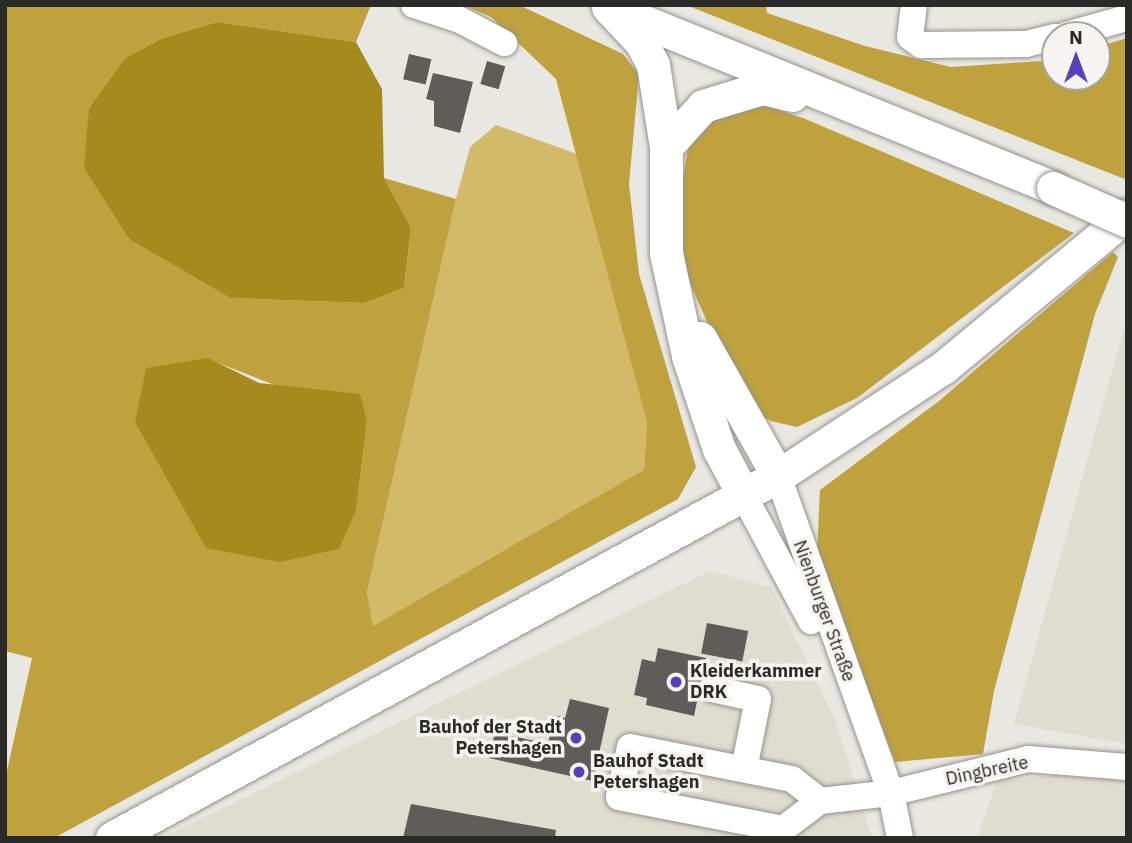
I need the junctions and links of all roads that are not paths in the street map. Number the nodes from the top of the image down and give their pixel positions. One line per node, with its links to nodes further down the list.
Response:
1 (414, 5): 5 (street)
2 (914, 5): 4 (street)
3 (606, 6): 6 (main road); 7 (main road)
4 (1041, 40)
5 (504, 43)
6 (869, 114): 7 (main road); 9 (main road, bridge)
7 (666, 147): 10 (main road)
8 (1127, 215): 11 (main road)
9 (1127, 221)
10 (666, 253): 11 (main road); 12 (main road)
11 (778, 476): 12 (main road); 14 (street, Nienburger Straße)
12 (744, 496): 14 (street, Nienburger Straße); 19 (main road)
13 (712, 689): 16 (street)
14 (874, 745): 17 (street, Nienburger Straße)
15 (1127, 767): 17 (street, Dingbreite)
16 (744, 769): 18 (street); 18 (street)
17 (891, 793): 18 (street, Dingbreite); 20 (street, Nienburger Straße)
18 (820, 801)
19 (112, 838)
20 (900, 838)

